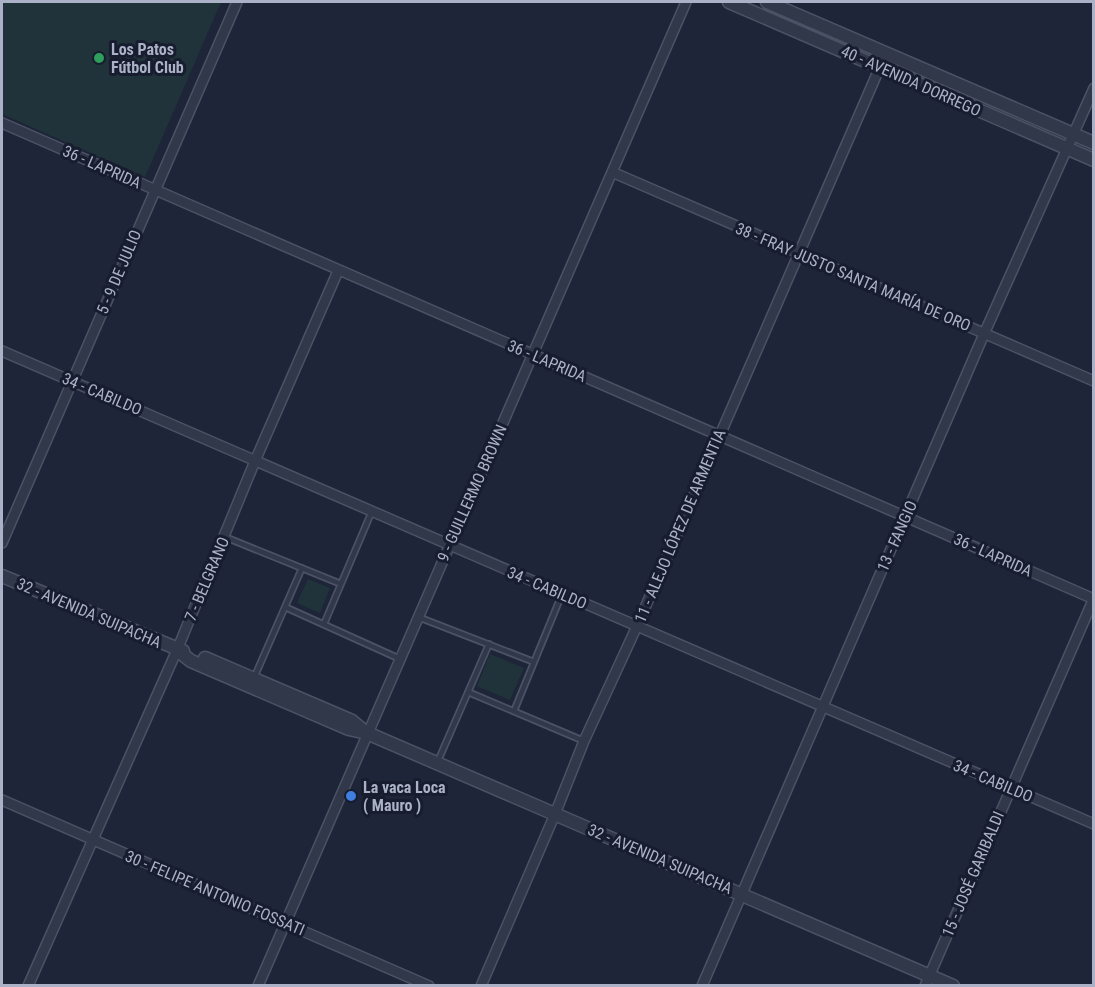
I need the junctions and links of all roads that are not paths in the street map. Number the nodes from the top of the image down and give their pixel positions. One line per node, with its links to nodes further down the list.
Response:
1 (237, 2): 14 (street, 5 - 9 DE JULIO)
2 (686, 2): 13 (street, 9 - GUILLERMO BROWN)
3 (729, 2): 6 (street, 40 - AVENIDA DORREGO)
4 (767, 2): 5 (street, 40 - AVENIDA DORREGO)
5 (886, 53): 6 (street, 11 - ALEJO LÓPEZ DE ARMENTIA); 9 (street, 40 - AVENIDA DORREGO)
6 (880, 67): 11 (street, 40 - AVENIDA DORREGO); 15 (street, 11 - ALEJO LÓPEZ DE ARMENTIA)
7 (1094, 88): 9 (street, 13 - FANGIO)
8 (2, 123): 14 (street, 36 - LAPRIDA)
9 (1074, 135): 10 (street, 40 - AVENIDA DORREGO); 11 (street, 13 - FANGIO)
10 (1094, 143)
11 (1068, 149): 12 (street, 40 - AVENIDA DORREGO); 17 (street, 13 - FANGIO)
12 (1094, 160)
13 (612, 172): 15 (street, 38 - FRAY JUSTO SANTA MARÍA DE ORO); 19 (street, 9 - GUILLERMO BROWN)
14 (155, 190): 16 (street, 36 - LAPRIDA); 20 (street, 5 - 9 DE JULIO)
15 (799, 253): 17 (street, 38 - FRAY JUSTO SANTA MARÍA DE ORO); 22 (street, 11 - ALEJO LÓPEZ DE ARMENTIA)
16 (338, 270): 19 (street, 36 - LAPRIDA); 23 (street, 7 - BELGRANO)
17 (984, 334): 21 (street, 38 - FRAY JUSTO SANTA MARÍA DE ORO); 25 (street, 13 - FANGIO)
18 (2, 351): 20 (street, 34 - CABILDO)
19 (532, 354): 22 (street, 36 - LAPRIDA); 28 (street, 9 - GUILLERMO BROWN)
20 (72, 381): 23 (street, 34 - CABILDO); 27 (street, 5 - 9 DE JULIO)
21 (1094, 381)
22 (719, 436): 25 (street, 36 - LAPRIDA); 37 (street, 11 - ALEJO LÓPEZ DE ARMENTIA)
23 (255, 461): 24 (street, 34 - CABILDO); 26 (street, 7 - BELGRANO)
24 (372, 512): 28 (street, 34 - CABILDO); 31 (lane)
25 (905, 517): 33 (street, 36 - LAPRIDA); 44 (street, 13 - FANGIO)
26 (225, 537): 29 (lane); 39 (street, 7 - BELGRANO)
27 (2, 543)
28 (449, 545): 32 (street, 34 - CABILDO); 35 (street, 9 - GUILLERMO BROWN)
29 (302, 568): 31 (lane); 34 (lane)
30 (2, 576): 39 (street, 32 - AVENIDA SUIPACHA)
31 (341, 584): 36 (lane)
32 (562, 594): 37 (street, 34 - CABILDO); 41 (lane)
33 (1093, 598): 49 (street, 15 - JOSÉ GARIBALDI)
34 (285, 608): 36 (lane); 42 (lane)
35 (418, 617): 38 (lane); 40 (street, 9 - GUILLERMO BROWN)
36 (324, 624): 40 (lane)
37 (637, 627): 44 (street, 34 - CABILDO); 47 (street, 11 - ALEJO LÓPEZ DE ARMENTIA)
38 (489, 644): 41 (lane); 43 (lane)
39 (177, 650): 42 (street, 32 - AVENIDA SUIPACHA); 46 (street, 32 - AVENIDA SUIPACHA); 53 (street, 7 - BELGRANO)
40 (400, 659): 46 (street, 9 - GUILLERMO BROWN)
41 (534, 662): 45 (lane)
42 (254, 678): 46 (street, 32 - AVENIDA SUIPACHA)
43 (468, 692): 45 (lane); 48 (lane)
44 (822, 707): 49 (street, 34 - CABILDO); 54 (street, 13 - FANGIO)
45 (514, 711): 47 (lane)
46 (368, 733): 48 (street, 32 - AVENIDA SUIPACHA); 55 (street, 9 - GUILLERMO BROWN)
47 (584, 741): 51 (street, 11 - ALEJO LÓPEZ DE ARMENTIA)
48 (437, 763): 51 (street, 32 - AVENIDA SUIPACHA)
49 (1011, 789): 52 (street, 34 - CABILDO); 56 (street, 15 - JOSÉ GARIBALDI)
50 (2, 800): 53 (street, 30 - FELIPE ANTONIO FOSSATI)
51 (555, 814): 54 (street, 32 - AVENIDA SUIPACHA); 60 (street, 11 - ALEJO LÓPEZ DE ARMENTIA)
52 (1094, 824)
53 (92, 839): 55 (street, 30 - FELIPE ANTONIO FOSSATI); 57 (street, 7 - BELGRANO)
54 (741, 894): 56 (street, 32 - AVENIDA SUIPACHA); 61 (street, 13 - FANGIO)
55 (285, 922): 58 (street, 9 - GUILLERMO BROWN); 59 (street, 30 - FELIPE ANTONIO FOSSATI)
56 (927, 980): 62 (street, 32 - AVENIDA SUIPACHA)
57 (28, 986)
58 (258, 986)
59 (429, 986)
60 (481, 986)
61 (702, 986)
62 (953, 986)

